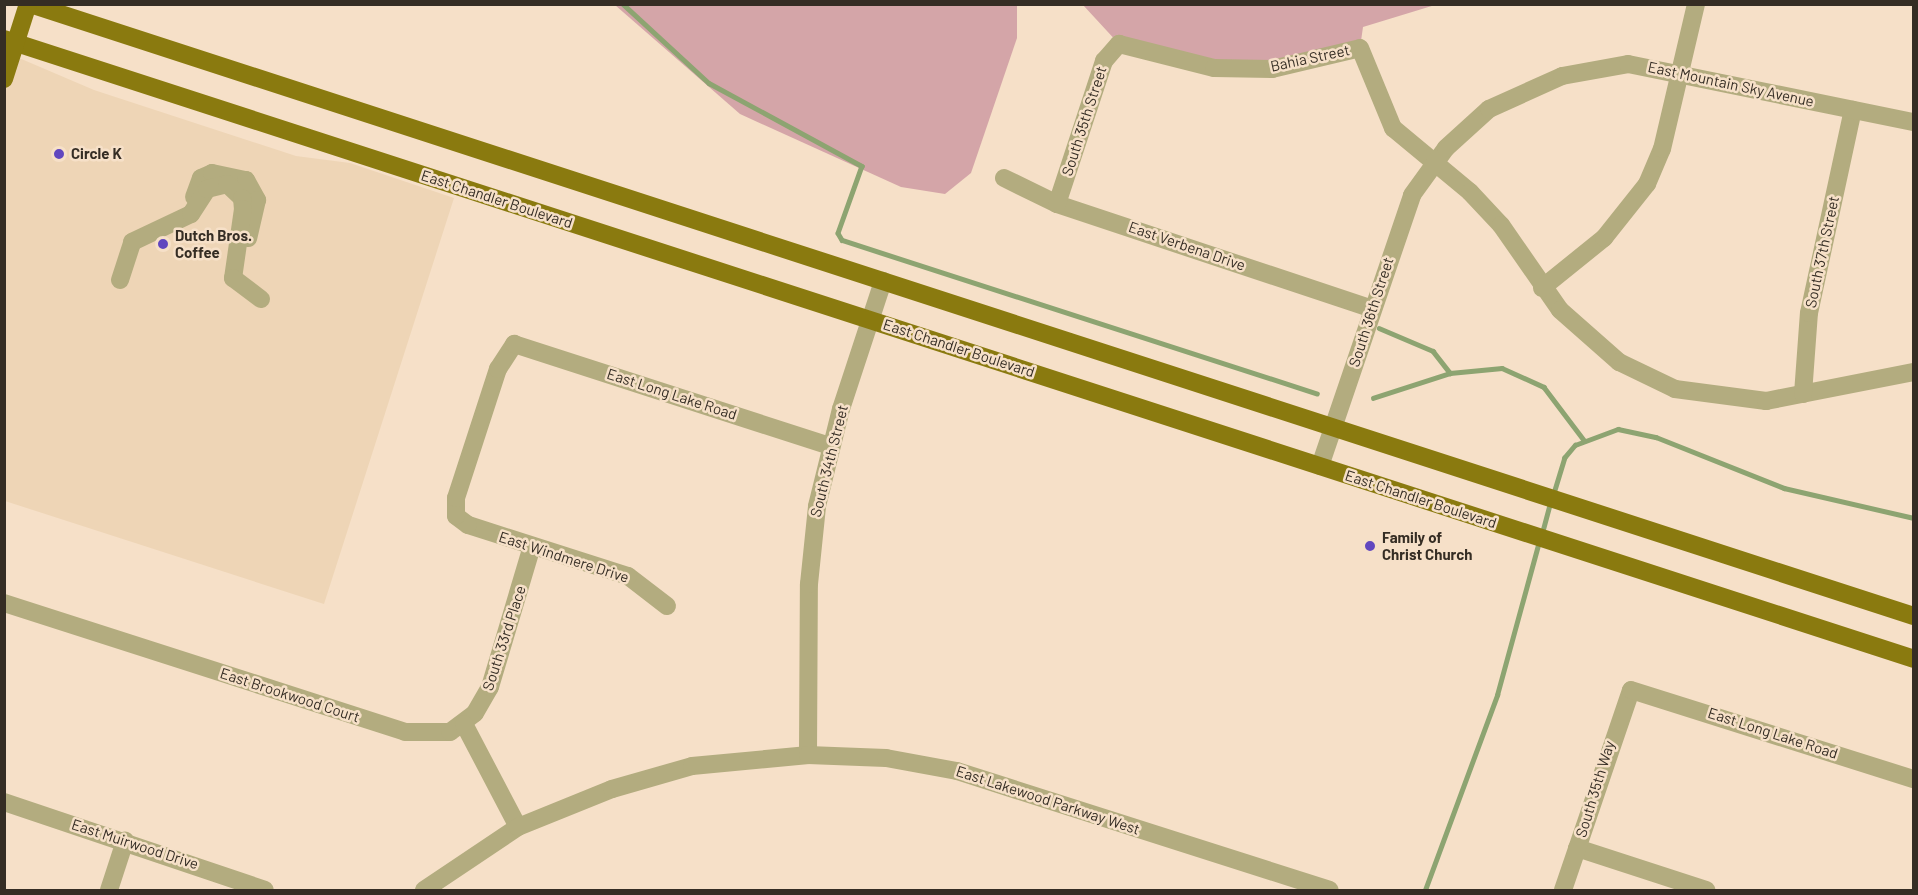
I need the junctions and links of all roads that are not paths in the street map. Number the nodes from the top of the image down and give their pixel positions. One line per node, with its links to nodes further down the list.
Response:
1 (29, 4): 3 (main road); 13 (main road)
2 (1696, 4): 5 (street)
3 (10, 41): 6 (main road); 17 (main road, East Chandler Boulevard)
4 (1119, 44): 9 (street, Bahia Street); 11 (street, South 35th Street)
5 (1683, 73): 7 (street, East Mountain Sky Avenue); 9 (street, East Mountain Sky Avenue); 14 (street)
6 (4, 79)
7 (1853, 110): 8 (street, East Mountain Sky Avenue); 19 (street, South 37th Street)
8 (1914, 122)
9 (1434, 164): 14 (street); 16 (street, South 36th Street)
10 (1004, 178): 11 (street, East Verbena Drive)
11 (1057, 204): 16 (street, East Verbena Drive)
12 (120, 280): 15 (street)
13 (883, 281): 17 (street, South 34th Street); 20 (main road)
14 (1542, 288): 19 (street)
15 (262, 293)
16 (1372, 309): 20 (street, South 36th Street)
17 (871, 320): 21 (street, South 34th Street); 22 (main road, East Chandler Boulevard)
18 (1914, 372): 19 (street)
19 (1803, 394)
20 (1333, 428): 22 (street, South 36th Street); 27 (main road)
21 (831, 446): 23 (street, East Long Lake Road); 31 (street, South 34th Street)
22 (1320, 466): 28 (main road, East Chandler Boulevard)
23 (456, 516): 24 (street, East Windmere Drive)
24 (532, 546): 26 (street, East Windmere Drive); 30 (street, South 33rd Place)
25 (4, 603): 30 (street, East Brookwood Court)
26 (667, 606)
27 (1914, 616)
28 (1914, 659)
29 (1631, 690): 32 (street, East Long Lake Road); 36 (street, South 35th Way)
30 (464, 724): 34 (street)
31 (808, 755): 34 (street, East Lakewood Parkway West); 37 (street, East Lakewood Parkway West)
32 (1914, 779)
33 (4, 802): 35 (street, East Muirwood Drive)
34 (518, 827): 40 (street, East Lakewood Parkway West)
35 (125, 841): 38 (street); 39 (street, East Muirwood Drive)
36 (1577, 848): 42 (street, South 35th Way); 43 (street)
37 (1286, 884): 41 (street, East Lakewood Parkway West)
38 (109, 891)
39 (265, 891)
40 (424, 891)
41 (1329, 891)
42 (1563, 891)
43 (1706, 891)

